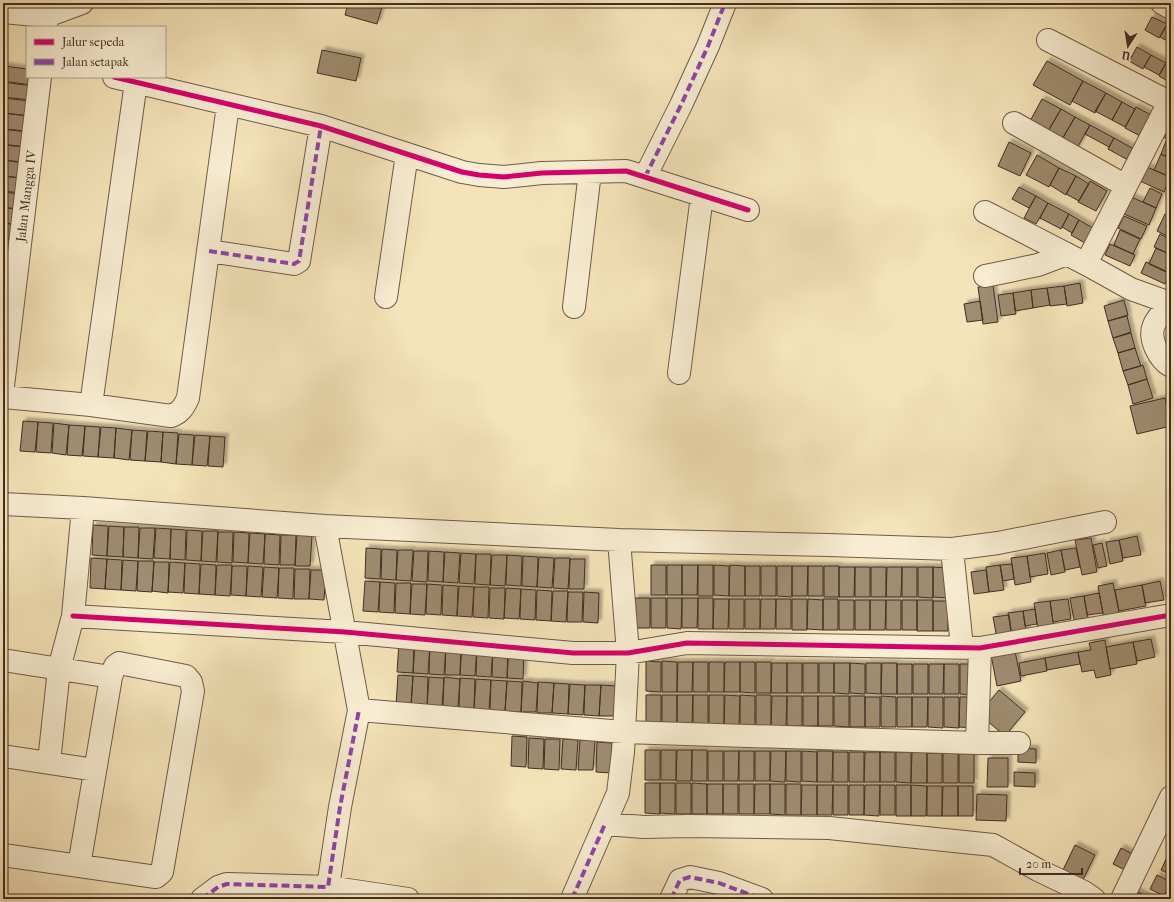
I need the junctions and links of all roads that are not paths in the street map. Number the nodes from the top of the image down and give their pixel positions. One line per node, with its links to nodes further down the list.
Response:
1 (82, 3): 6 (street)
2 (725, 3): 17 (street)
3 (1162, 3): 4 (street)
4 (1171, 8)
5 (3, 12): 6 (street)
6 (46, 21)
7 (1048, 40): 11 (street)
8 (40, 78): 30 (street, Jalan Mangga IV)
9 (118, 78): 10 (street)
10 (136, 82): 12 (street); 32 (street)
11 (1170, 103): 18 (street)
12 (228, 105): 14 (street); 22 (street)
13 (1014, 123): 18 (street)
14 (321, 126): 15 (street); 22 (street)
15 (407, 154): 16 (street); 25 (street)
16 (590, 172): 17 (street); 27 (street)
17 (645, 177): 19 (street)
18 (1126, 186): 23 (street)
19 (702, 196): 20 (street); 29 (street)
20 (748, 210)
21 (984, 212): 23 (street)
22 (209, 251): 32 (street)
23 (1077, 259): 24 (street); 26 (street)
24 (985, 276)
25 (386, 297)
26 (1170, 302): 28 (street)
27 (574, 307)
28 (1171, 366)
29 (679, 373)
30 (3, 386)
31 (3, 397): 32 (street)
32 (91, 405)
33 (3, 504): 34 (street)
34 (83, 508): 36 (street); 39 (street)
35 (1105, 522): 38 (street)
36 (325, 526): 37 (street); 41 (street)
37 (619, 540): 38 (street); 43 (street)
38 (952, 549): 42 (street)
39 (73, 616): 41 (street); 45 (street)
40 (1165, 616): 42 (street)
41 (346, 632): 43 (street); 47 (street)
42 (971, 648): 43 (street); 49 (street)
43 (628, 653): 48 (street)
44 (3, 660): 45 (street)
45 (59, 669): 46 (street); 52 (street)
46 (111, 677): 53 (street); 57 (street)
47 (359, 710): 48 (street); 58 (street)
48 (623, 732): 49 (street); 55 (street)
49 (977, 742): 50 (street)
50 (1019, 743)
51 (3, 756): 52 (street)
52 (49, 762): 53 (street)
53 (95, 770): 57 (street)
54 (1171, 797): 65 (street)
55 (605, 824): 59 (street); 62 (street)
56 (3, 855): 57 (street)
57 (79, 866)
58 (328, 886): 60 (street); 61 (street)
59 (1086, 897)
60 (202, 899)
61 (408, 899)
62 (572, 899)
63 (671, 899): 64 (street)
64 (762, 899)
65 (1122, 899)

